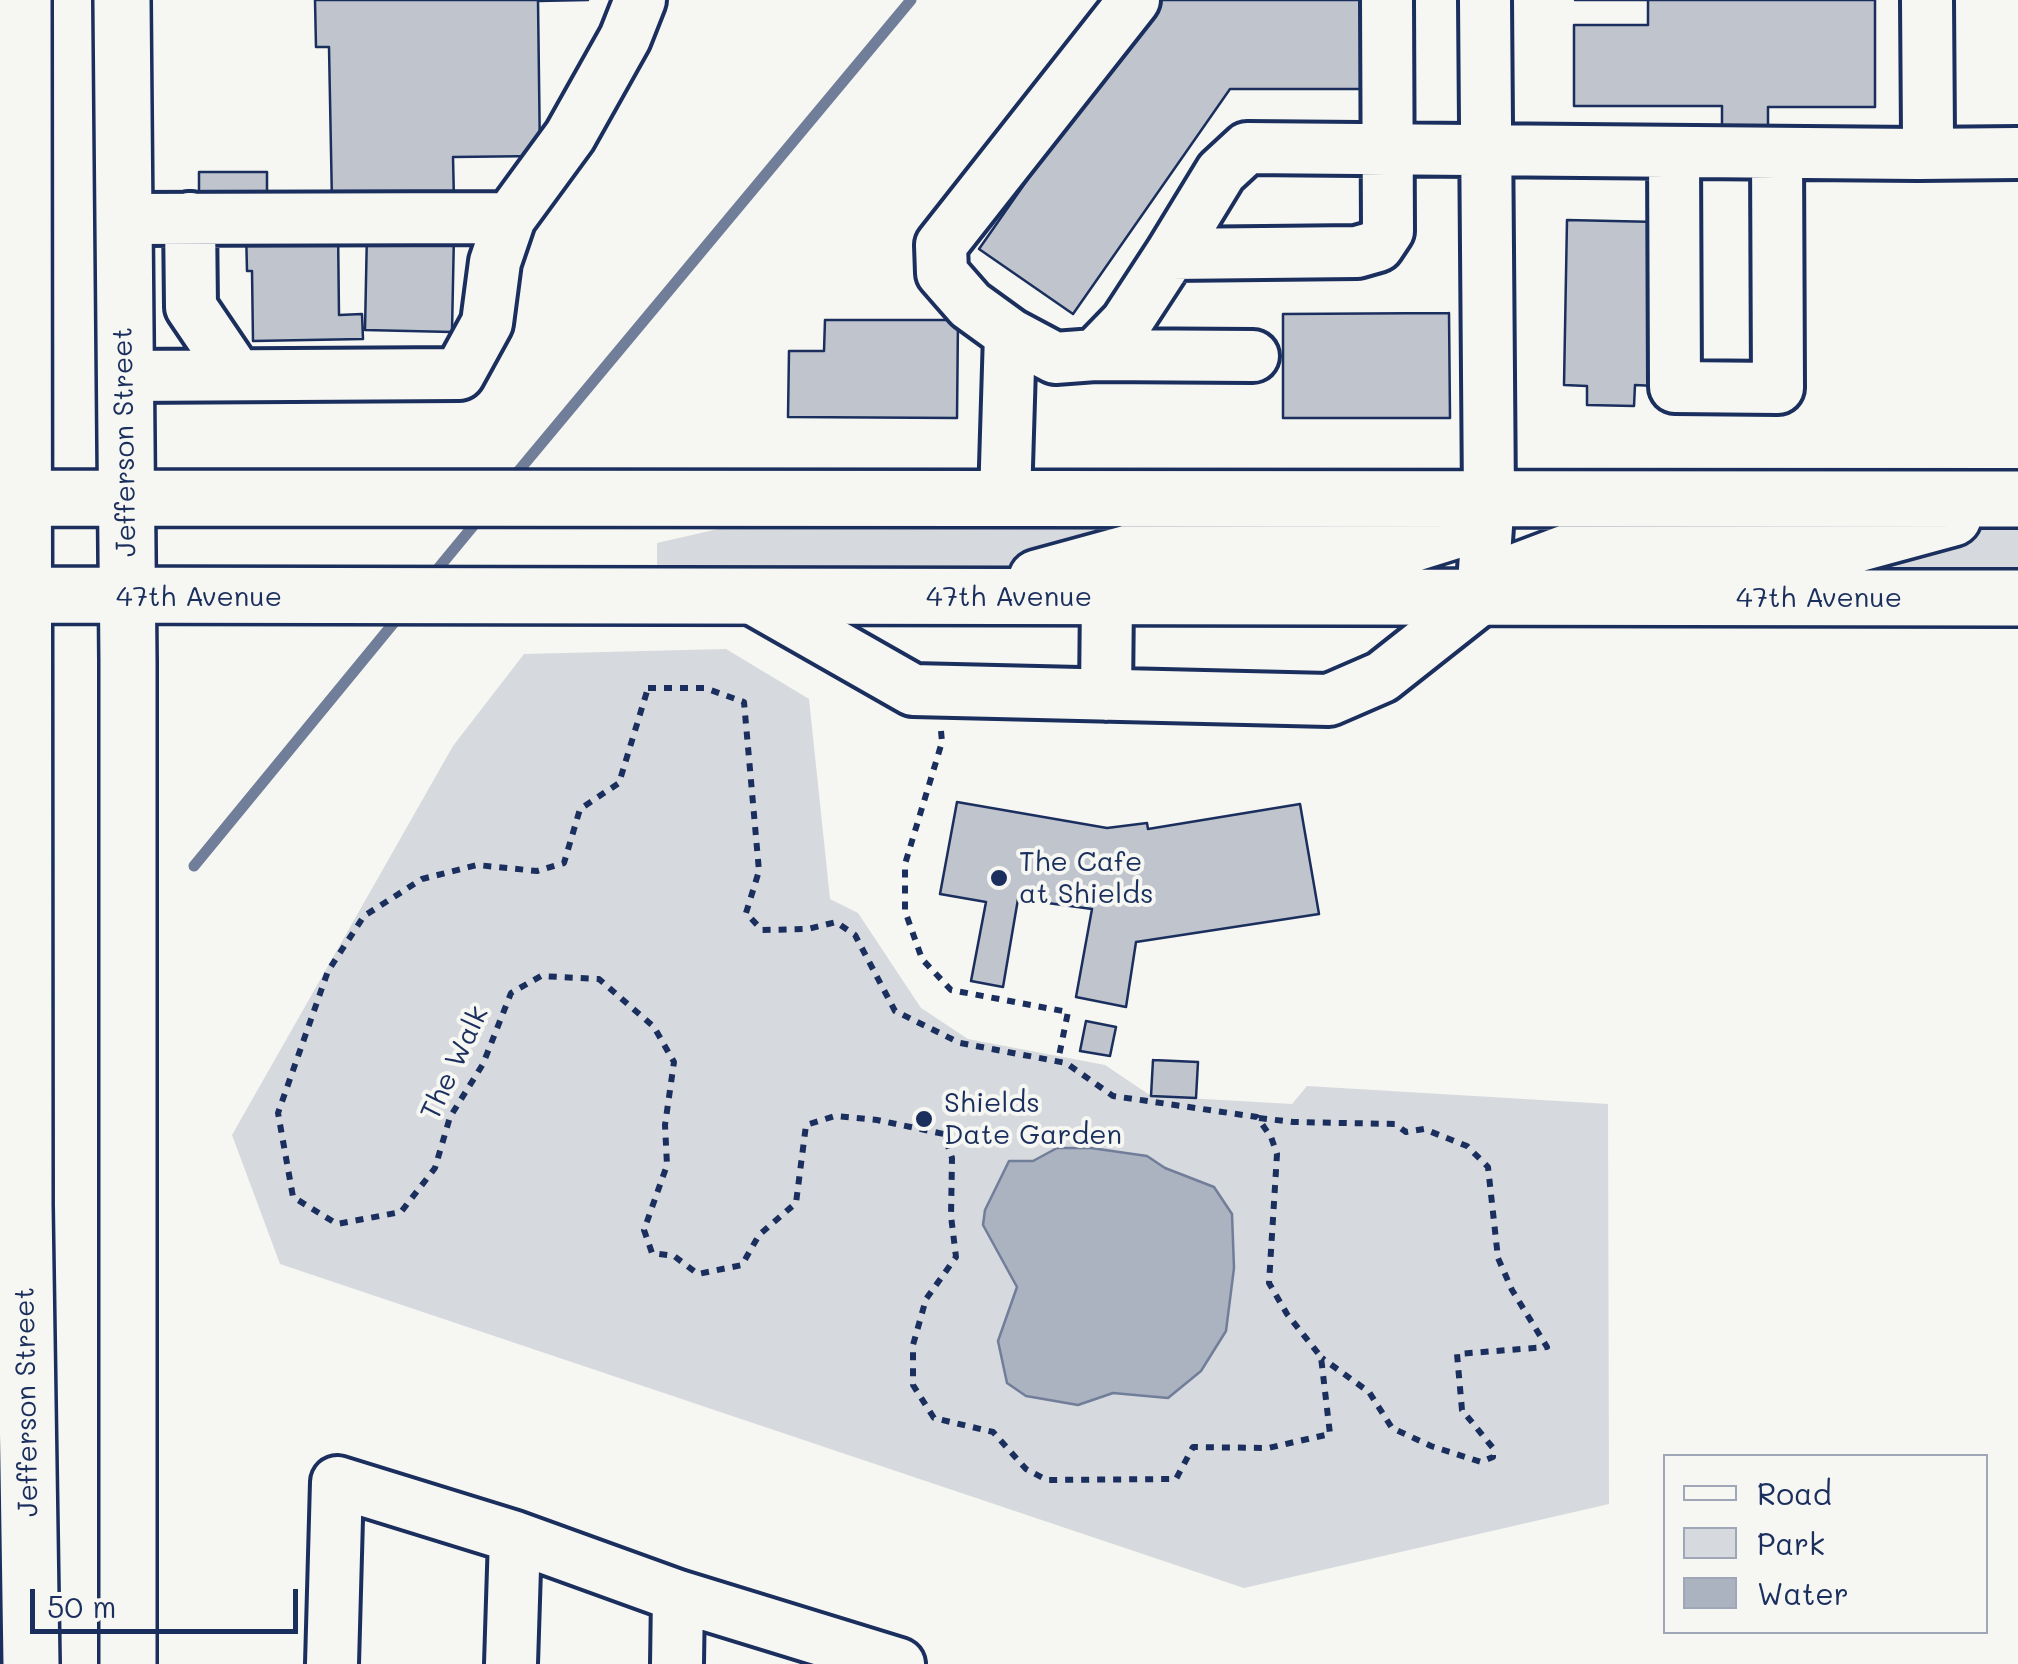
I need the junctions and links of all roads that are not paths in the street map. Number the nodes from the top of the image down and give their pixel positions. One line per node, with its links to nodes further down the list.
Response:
1 (23, 0): 23 (main road, Jefferson Street)
2 (122, 0): 16 (main road, Jefferson Street)
3 (640, 0): 15 (lane)
4 (1134, 0): 18 (lane)
5 (1387, 0): 8 (lane)
6 (1486, 0): 9 (lane)
7 (1927, 0): 13 (lane)
8 (1388, 149): 9 (lane); 17 (lane); 17 (lane)
9 (1486, 150): 10 (lane); 25 (lane)
10 (1674, 152): 11 (lane); 11 (lane)
11 (1778, 153): 13 (lane)
12 (2018, 153): 13 (lane)
13 (1918, 154)
14 (190, 218): 15 (lane); 16 (lane); 21 (lane)
15 (510, 218): 21 (lane)
16 (123, 219): 22 (main road, Jefferson Street)
17 (1171, 254): 19 (lane)
18 (1010, 334): 19 (lane); 26 (lane)
19 (1095, 356): 20 (lane)
20 (1254, 356)
21 (236, 375): 22 (lane)
22 (124, 376): 24 (main road, Jefferson Street)
23 (11, 498): 24 (main road); 28 (main road, Jefferson Street)
24 (125, 498): 26 (main road); 29 (main road, Jefferson Street)
25 (1490, 498): 26 (main road); 27 (main road); 31 (main road); 33 (lane)
26 (1005, 499)
27 (2018, 500): 33 (main road)
28 (11, 595): 29 (main road, 47th Avenue); 36 (main road, Jefferson Street)
29 (127, 596): 30 (main road, 47th Avenue); 41 (main road, Jefferson Street)
30 (748, 596): 31 (main road, 47th Avenue); 35 (lane)
31 (970, 597): 32 (main road, 47th Avenue)
32 (1108, 597): 33 (main road, 47th Avenue); 35 (lane)
33 (1482, 598): 34 (main road, 47th Avenue); 35 (lane)
34 (2018, 598)
35 (1106, 695)
36 (12, 846): 40 (main road, Jefferson Street)
37 (515, 1537): 38 (lane); 42 (lane); 43 (lane)
38 (678, 1596): 39 (lane); 44 (lane)
39 (836, 1653): 45 (lane)
40 (31, 1664)
41 (128, 1664)
42 (332, 1664)
43 (510, 1664)
44 (677, 1664)
45 (899, 1664)

